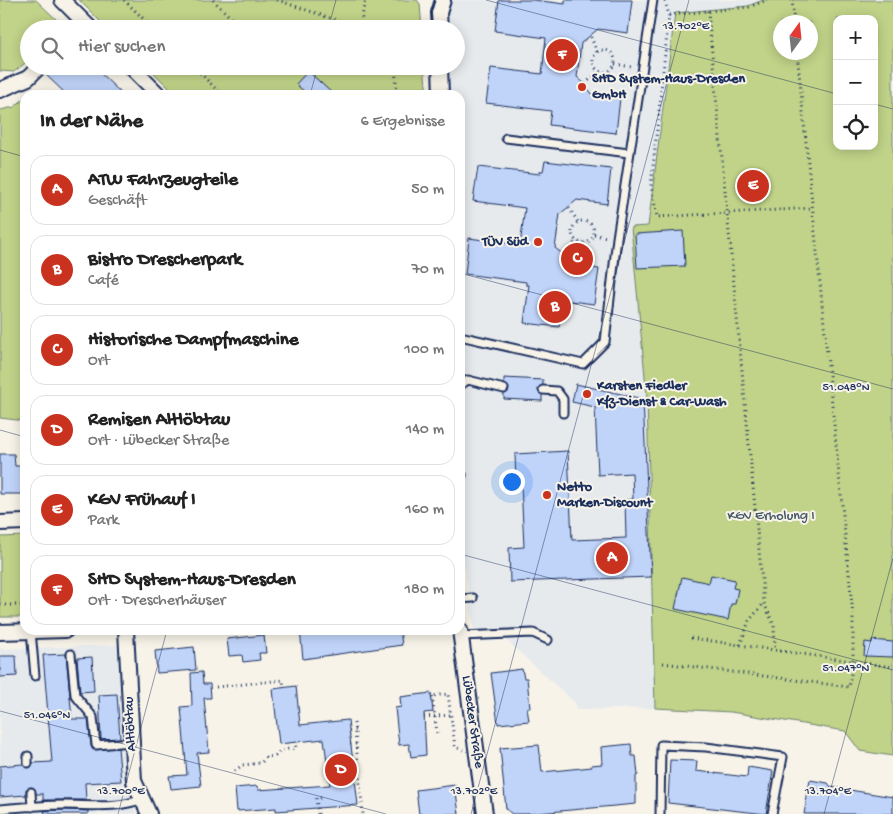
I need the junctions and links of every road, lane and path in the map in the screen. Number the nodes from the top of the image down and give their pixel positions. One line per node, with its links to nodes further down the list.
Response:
1 (62, 0): 14 (street)
2 (124, 0): 15 (path)
3 (213, 0): 16 (path)
4 (277, 0): 17 (path)
5 (365, 0): 18 (path)
6 (443, 0): 19 (street)
7 (653, 0): 24 (lane)
8 (665, 0): 12 (path)
9 (768, 0): 11 (path)
10 (792, 0): 13 (path)
11 (708, 11): 12 (path); 41 (path)
12 (669, 15): 41 (path)
13 (793, 15)
14 (79, 20)
15 (145, 20)
16 (233, 20)
17 (337, 20)
18 (362, 20)
19 (439, 20)
20 (591, 37): 21 (path)
21 (597, 52): 23 (path); 25 (path)
22 (798, 60): 40 (path)
23 (615, 64): 24 (path); 25 (path)
24 (642, 69): 38 (lane)
25 (599, 71): 31 (path)
26 (31, 75): 32 (street)
27 (139, 75): 33 (street)
28 (202, 75): 34 (path)
29 (396, 75): 35 (path)
30 (440, 75): 36 (street)
31 (585, 84)
32 (0, 90)
33 (154, 90)
34 (217, 90)
35 (397, 90)
36 (441, 90)
37 (506, 138): 38 (lane)
38 (629, 153): 45 (lane)
39 (569, 208): 42 (path)
40 (813, 208): 41 (path); 68 (path)
41 (728, 213): 54 (path)
42 (578, 222): 43 (path); 43 (path)
43 (576, 241): 44 (path)
44 (564, 255)
45 (465, 337)
46 (465, 382): 47 (lane)
47 (504, 389)
48 (543, 390): 49 (lane)
49 (563, 413)
50 (20, 522): 51 (street)
51 (0, 523)
52 (465, 598): 53 (lane)
53 (473, 598)
54 (764, 603): 65 (path); 66 (path)
55 (0, 605): 56 (path)
56 (20, 605)
57 (20, 631): 58 (street)
58 (0, 632)
59 (465, 633): 64 (lane)
60 (31, 635): 71 (lane)
61 (126, 635): 81 (street, Altlöbtau)
62 (460, 635): 85 (street, Lübecker Straße)
63 (691, 638): 65 (path)
64 (548, 640)
65 (740, 645): 66 (path)
66 (775, 650): 68 (path)
67 (71, 654): 81 (lane)
68 (853, 661): 69 (path); 70 (path)
69 (663, 663)
70 (893, 667)
71 (35, 676)
72 (216, 687): 73 (path)
73 (284, 688)
74 (450, 715): 75 (path); 75 (path); 85 (path)
75 (435, 716): 76 (path); 80 (path)
76 (424, 717)
77 (354, 722): 78 (path)
78 (355, 730): 79 (path); 84 (path)
79 (349, 731)
80 (437, 733)
81 (132, 742): 95 (street, Altlöbtau)
82 (295, 742): 88 (path)
83 (350, 744): 84 (path)
84 (356, 744): 86 (path)
85 (476, 750): 101 (street, Lübecker Straße)
86 (358, 761): 87 (path); 90 (path)
87 (352, 762)
88 (236, 771)
89 (355, 778): 90 (path)
90 (360, 778): 92 (path)
91 (31, 792): 96 (lane)
92 (362, 794): 93 (path); 100 (path)
93 (356, 795)
94 (321, 798): 99 (path)
95 (142, 799): 96 (lane); 98 (street, Altlöbtau)
96 (32, 807): 97 (lane)
97 (0, 809)
98 (149, 814)
99 (318, 814)
100 (363, 814)
101 (484, 814)
102 (660, 814): 103 (lane)
103 (772, 814)

